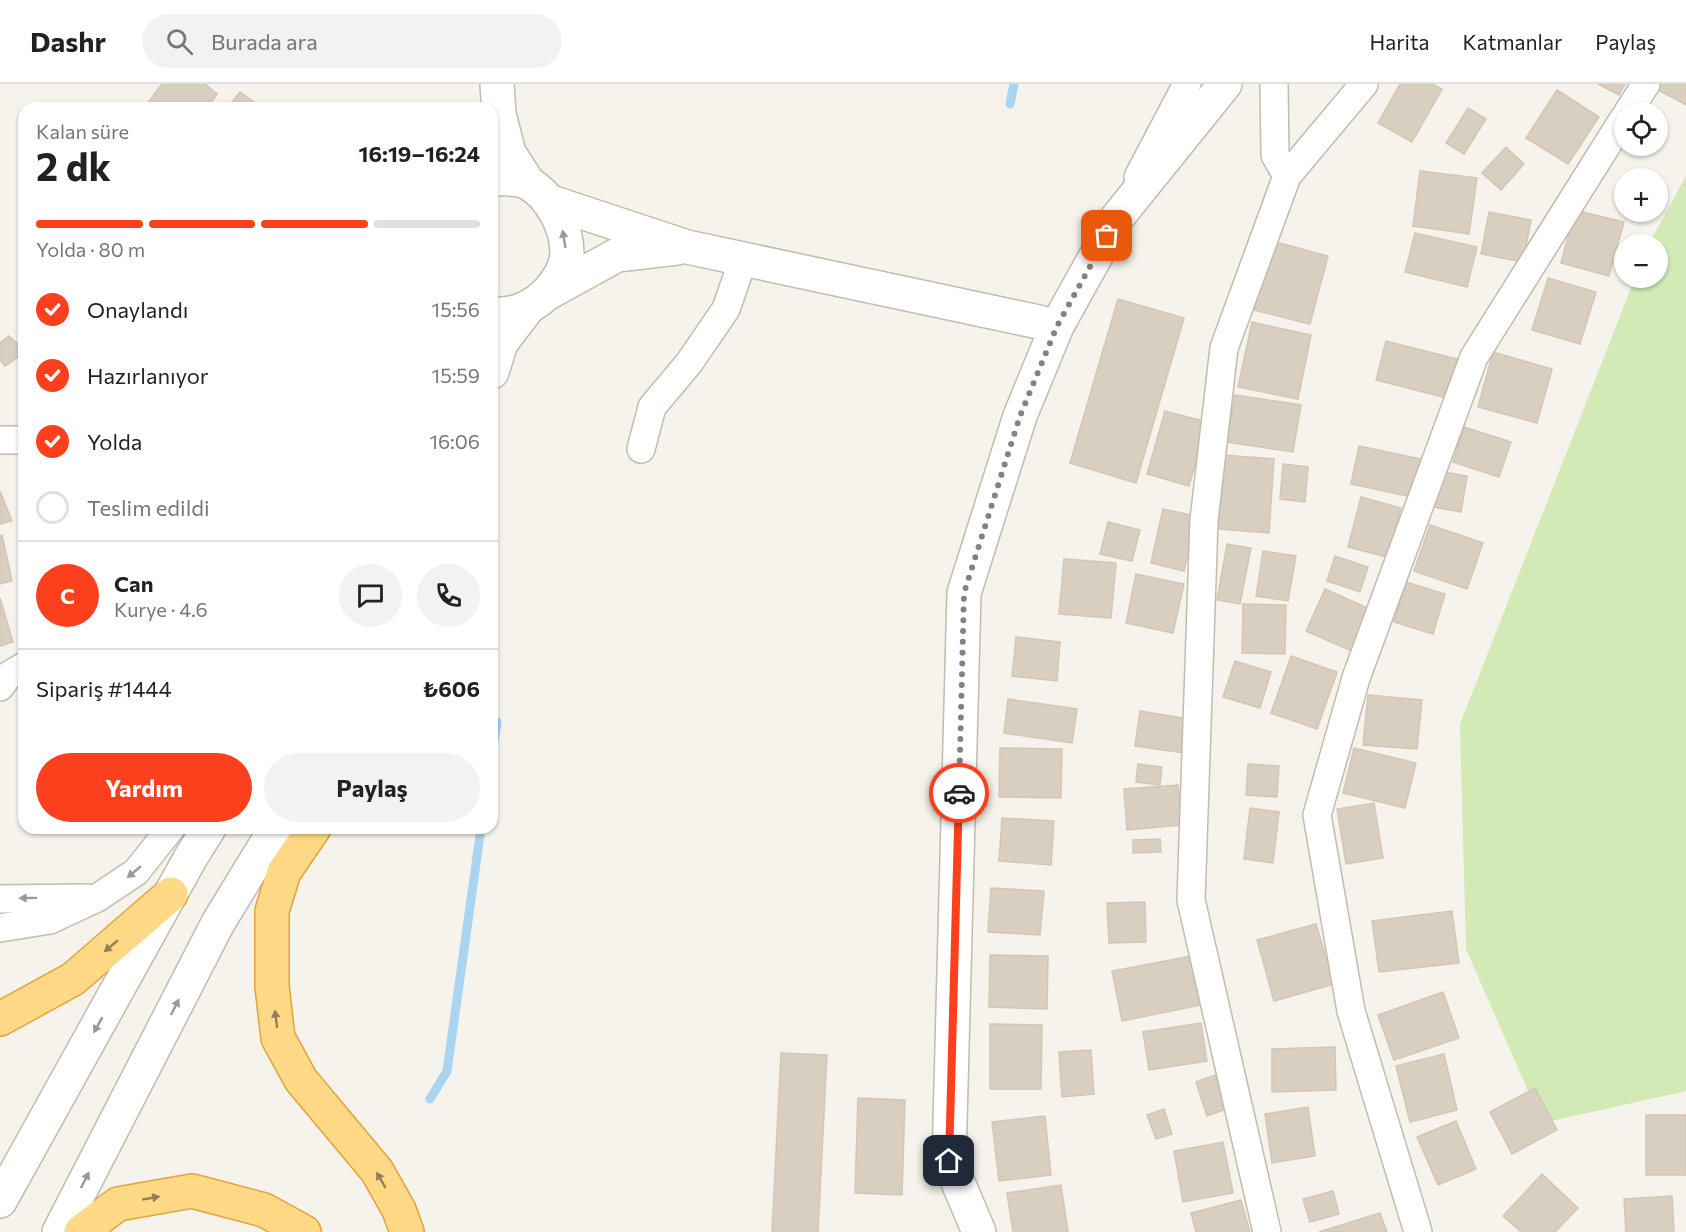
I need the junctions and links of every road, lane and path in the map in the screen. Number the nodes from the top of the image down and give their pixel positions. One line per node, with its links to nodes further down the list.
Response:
1 (482, 84): 8 (street)
2 (497, 84): 13 (street)
3 (1187, 84): 14 (street)
4 (1225, 84): 14 (street)
5 (1274, 84): 11 (street)
6 (1364, 84): 11 (street)
7 (1646, 84): 9 (street)
8 (477, 102)
9 (1634, 102)
10 (1614, 134): 42 (street)
11 (1287, 176): 41 (street)
12 (498, 178): 13 (street)
13 (537, 191): 15 (street); 17 (street, one-way to 13)
14 (1116, 218): 19 (street)
15 (687, 248): 16 (street); 17 (street)
16 (743, 260): 19 (street); 23 (street)
17 (537, 301): 18 (street); 20 (street)
18 (498, 314)
19 (1057, 326): 40 (street)
20 (498, 353)
21 (0, 440): 22 (street)
22 (18, 440)
23 (641, 449)
24 (18, 670): 25 (street)
25 (0, 687)
26 (166, 834): 31 (street, one-way to 31)
27 (206, 834): 30 (street)
28 (272, 834): 36 (street, one-way to 28)
29 (310, 834): 39 (highway, one-way to 29)
30 (171, 894): 34 (highway, one-way to 34); 35 (street, one-way to 35)
31 (97, 898): 32 (street, one-way to 32); 33 (street)
32 (0, 899)
33 (0, 928)
34 (0, 1019)
35 (0, 1201)
36 (59, 1232)
37 (81, 1232): 38 (highway, one-way to 38)
38 (304, 1232)
39 (407, 1232)
40 (979, 1232)
41 (1267, 1232)
42 (1418, 1232)

